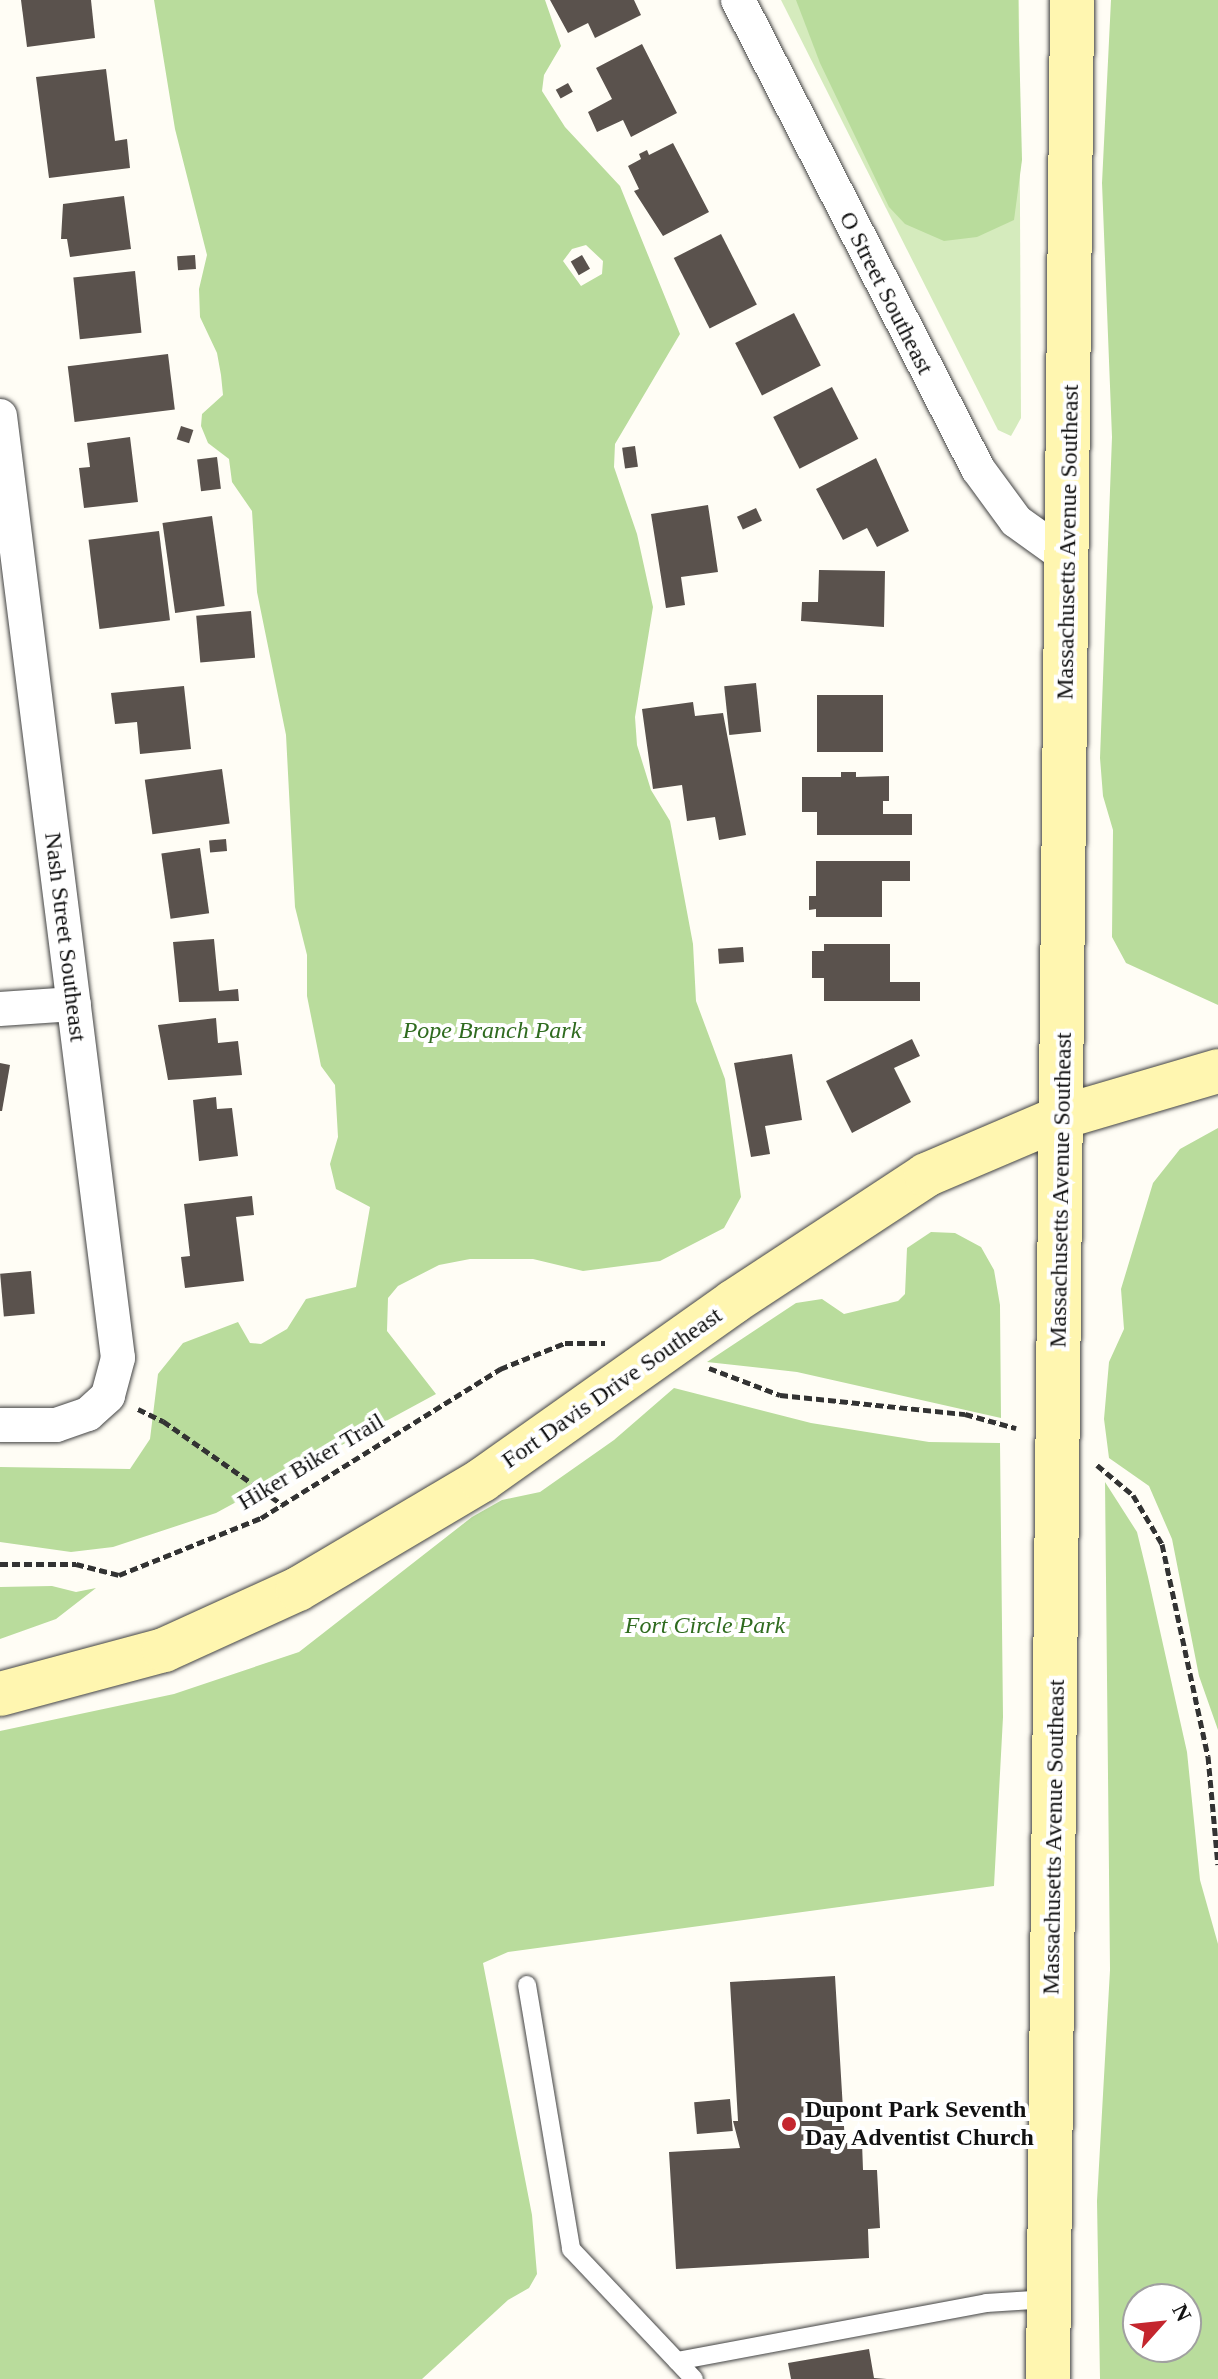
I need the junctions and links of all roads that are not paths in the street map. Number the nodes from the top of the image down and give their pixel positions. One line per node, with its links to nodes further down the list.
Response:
1 (738, 0): 4 (street, O Street Southeast)
2 (1072, 0): 4 (street, Massachusetts Avenue Southeast)
3 (0, 416): 5 (street, Nash Street Southeast)
4 (1069, 559): 8 (street, Massachusetts Avenue Southeast)
5 (74, 1004): 6 (street); 9 (street, Nash Street Southeast)
6 (0, 1009)
7 (1218, 1071): 8 (street, Fort Davis Drive Southeast)
8 (1062, 1117): 10 (street, Fort Davis Drive Southeast); 12 (street, Massachusetts Avenue Southeast)
9 (0, 1425)
10 (0, 1694)
11 (527, 1985): 13 (lane)
12 (1049, 2299): 13 (lane); 15 (street, Massachusetts Avenue Southeast)
13 (677, 2361): 14 (lane)
14 (694, 2379)
15 (1048, 2379)

